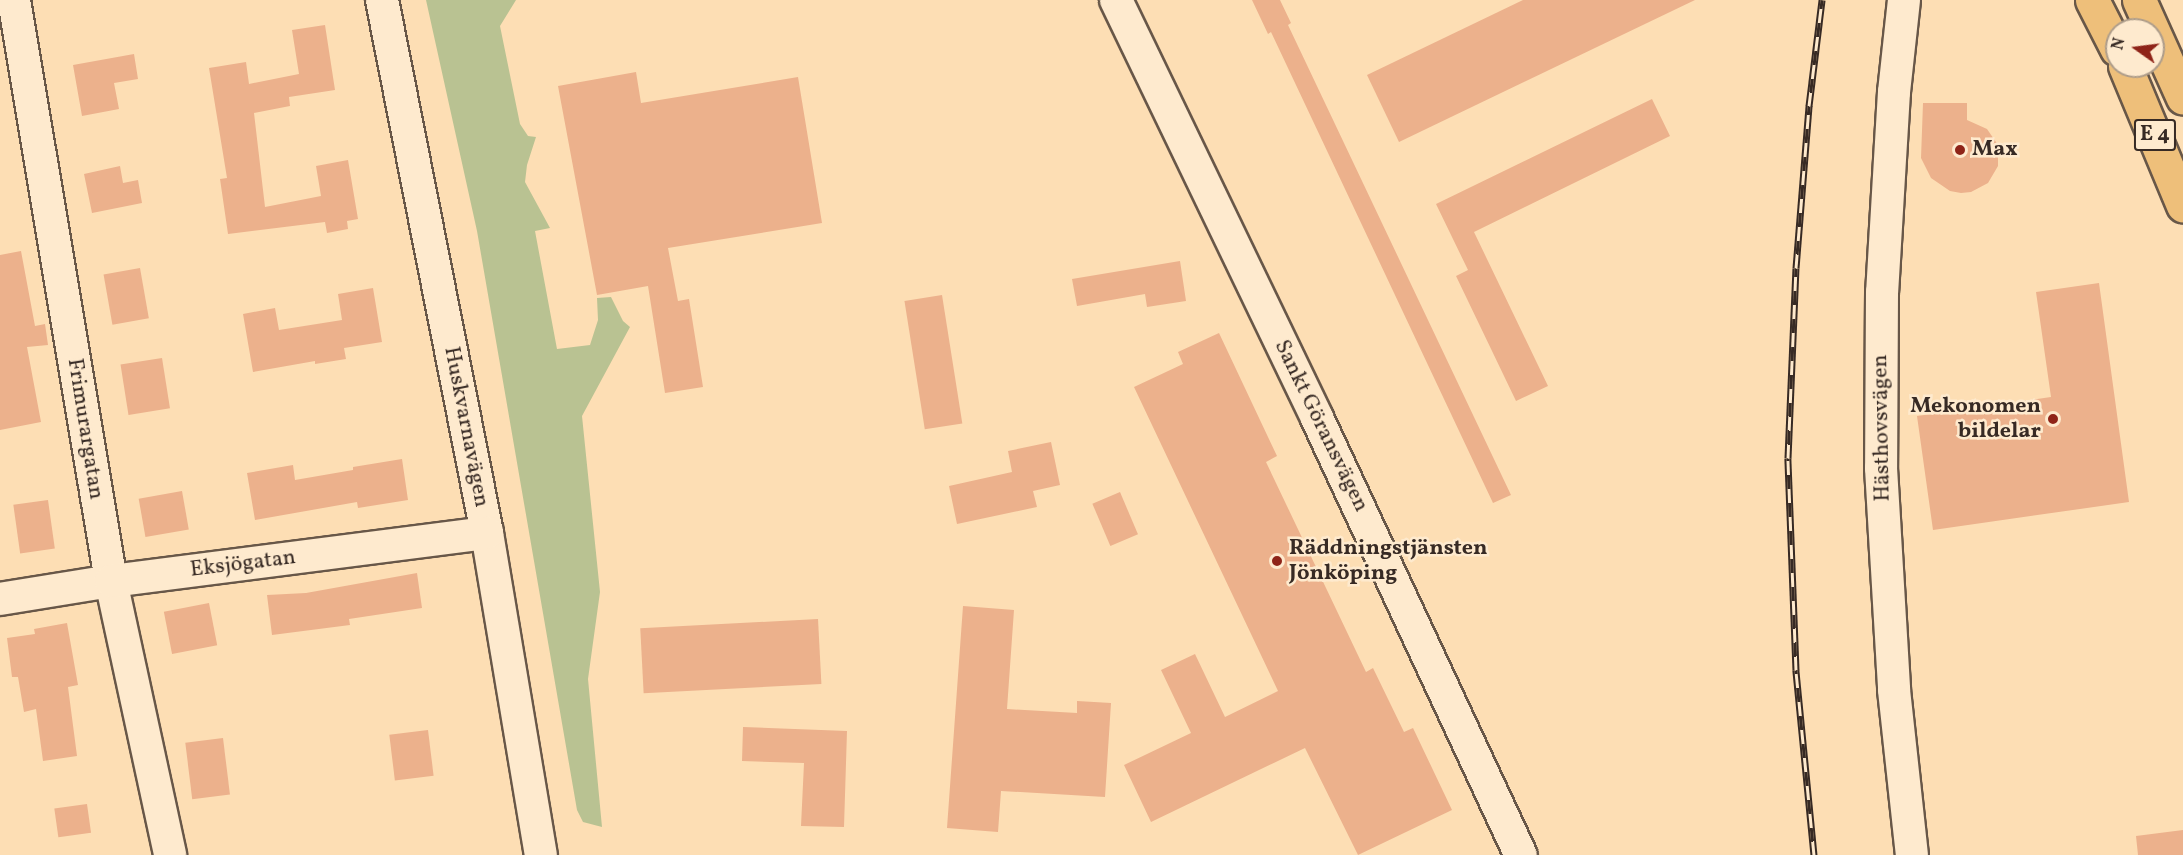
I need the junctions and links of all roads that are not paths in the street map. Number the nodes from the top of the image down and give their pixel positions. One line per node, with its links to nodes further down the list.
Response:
1 (14, 0): 12 (street, Frimurargatan)
2 (382, 0): 11 (street, Huskvarnavägen)
3 (1116, 0): 16 (street, Sankt Göransvägen)
4 (1904, 0): 17 (street, Hästhovsvägen)
5 (2092, 0): 7 (highway)
6 (2139, 0): 9 (highway, E 4)
7 (2105, 25)
8 (2131, 78): 10 (highway, E 4)
9 (2183, 98)
10 (2183, 205)
11 (487, 533): 12 (street, Eksjögatan); 15 (street, Huskvarnavägen)
12 (111, 581): 13 (street, Eksjögatan); 14 (street, Frimurargatan)
13 (0, 599)
14 (170, 855)
15 (541, 855)
16 (1521, 855)
17 (1912, 855)

